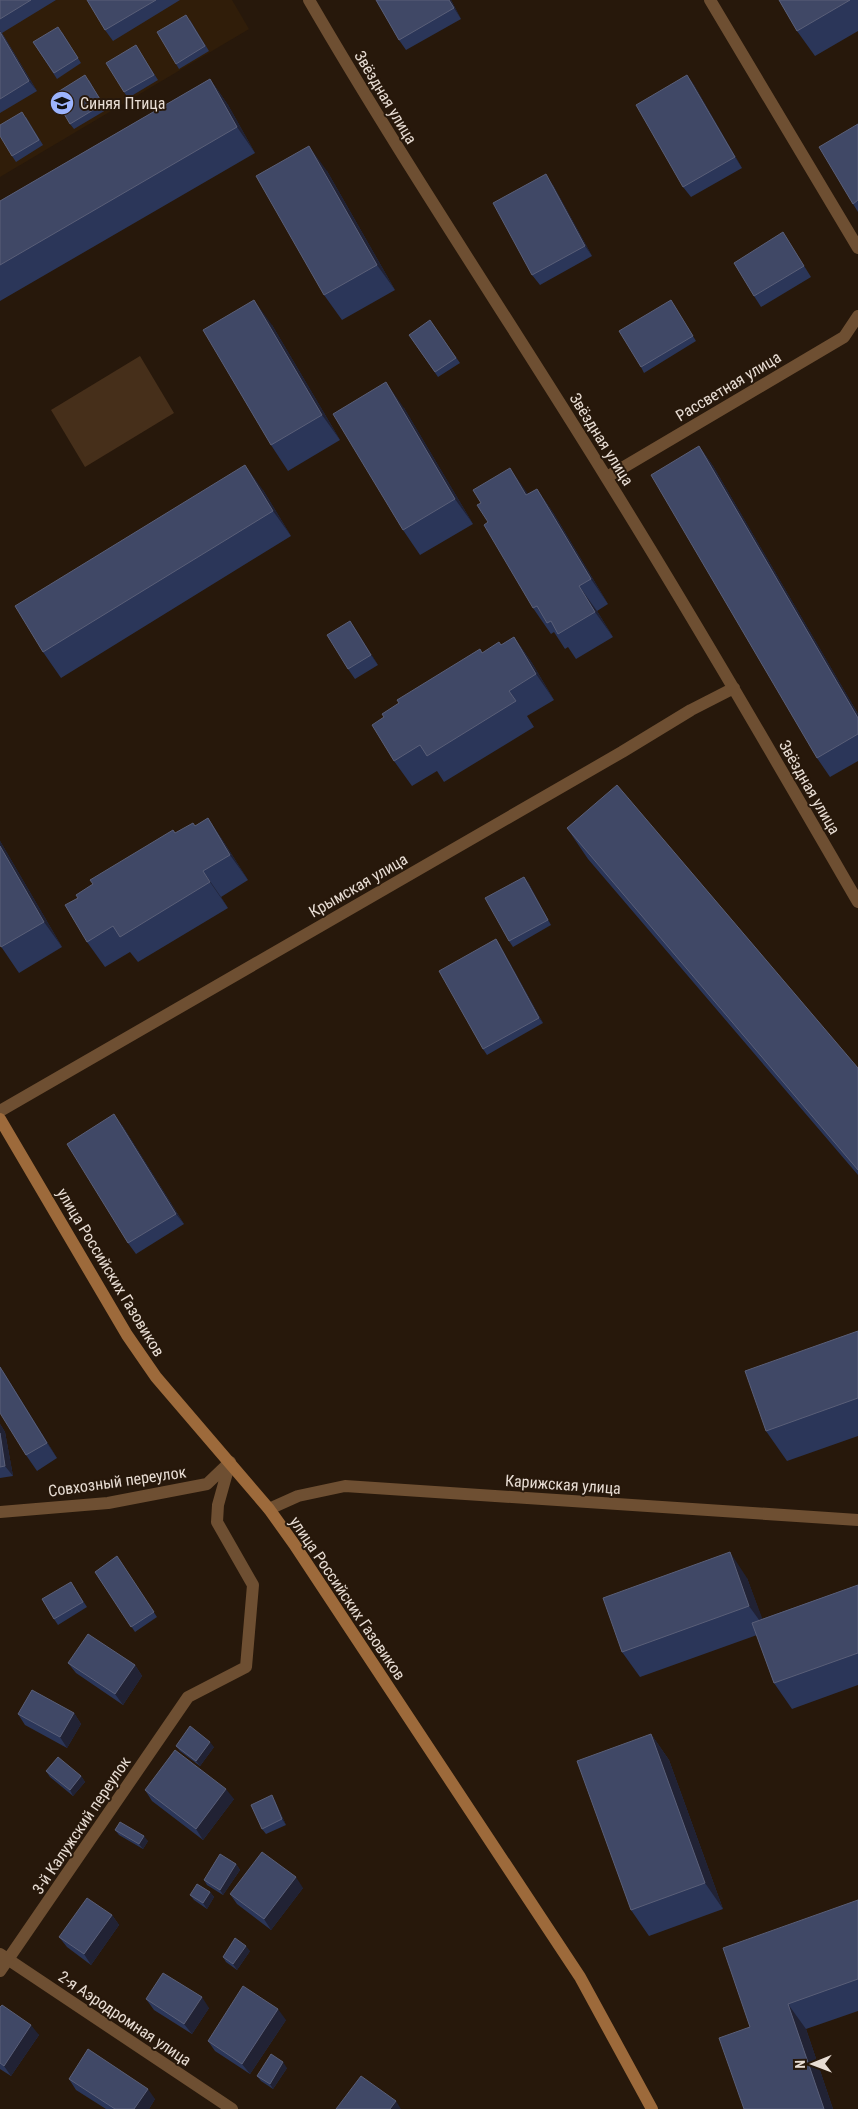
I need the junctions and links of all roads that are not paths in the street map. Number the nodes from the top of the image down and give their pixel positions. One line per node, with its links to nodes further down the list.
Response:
1 (309, 0): 5 (street, Звёздная улица)
2 (710, 0): 3 (street)
3 (858, 248)
4 (858, 316): 5 (street, Рассветная улица)
5 (606, 477): 6 (street, Звёздная улица)
6 (734, 688): 7 (street, Звёздная улица); 8 (street, Крымская улица)
7 (858, 902)
8 (0, 1111)
9 (0, 1119): 10 (main road, улица Российских Газовиков)
10 (230, 1462): 11 (main road, улица Российских Газовиков); 12 (street, Совхозный переулок); 14 (street, 3-й Калужский переулок)
11 (269, 1508): 13 (street, Карижская улица); 17 (main road, улица Российских Газовиков)
12 (0, 1512)
13 (858, 1520)
14 (4, 1957): 15 (street, 3-й Калужский переулок); 16 (street, 2-я Аэродромная улица)
15 (0, 1971)
16 (232, 2109)
17 (652, 2109)

